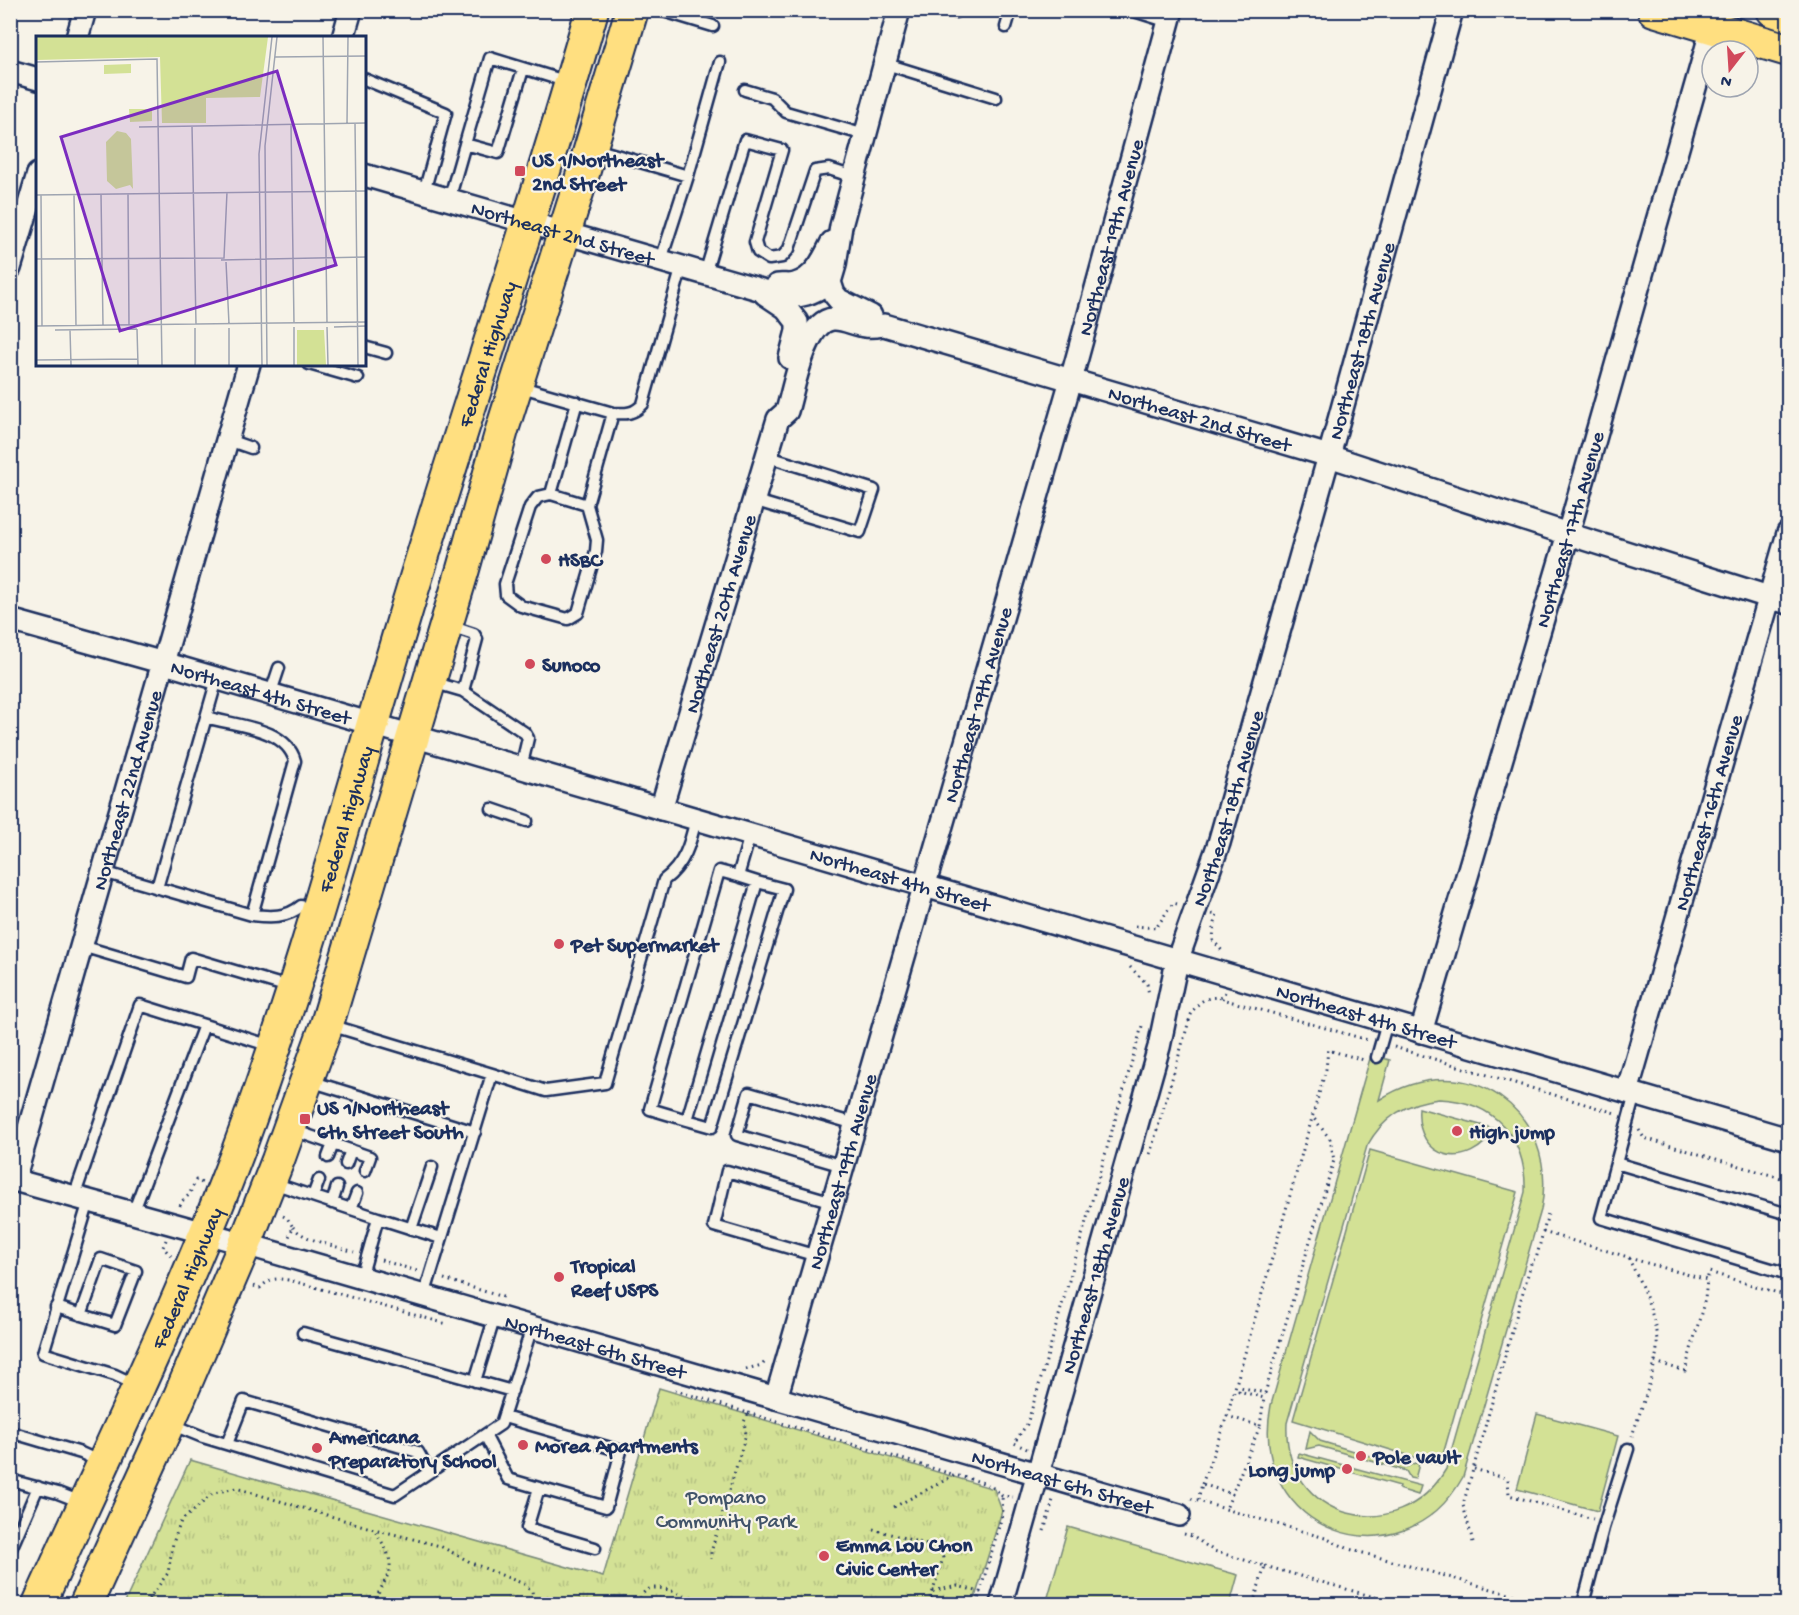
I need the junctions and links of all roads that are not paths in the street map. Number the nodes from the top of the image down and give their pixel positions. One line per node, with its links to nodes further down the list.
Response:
1 (85, 10): 17 (street)
2 (351, 10): 18 (street)
3 (592, 10): 27 (main road, Federal Highway)
4 (632, 10): 32 (main road, Federal Highway)
5 (660, 10): 14 (lane)
6 (898, 10): 22 (street)
7 (1011, 10): 15 (lane)
8 (1131, 10): 13 (lane)
9 (1452, 10): 64 (street, Northeast 18th Avenue)
10 (1654, 10): 16 (main road)
11 (1773, 10): 12 (main road)
12 (1788, 15)
13 (1171, 16): 56 (street, Northeast 19th Avenue)
14 (713, 27)
15 (1006, 27)
16 (1713, 28): 19 (main road); 20 (main road); 69 (street, Northeast 17th Avenue)
17 (78, 36)
18 (344, 36)
19 (1788, 41)
20 (1788, 50)
21 (720, 63): 34 (lane)
22 (883, 63): 29 (lane); 30 (street)
23 (523, 69): 27 (lane); 31 (lane); 31 (lane)
24 (10, 71): 25 (street)
25 (36, 78)
26 (366, 80): 37 (lane)
27 (571, 83): 39 (main road, Federal Highway)
28 (745, 90): 30 (lane)
29 (996, 98)
30 (865, 135): 35 (street)
31 (465, 144): 38 (lane)
32 (591, 147): 34 (lane); 41 (main road, Federal Highway)
33 (366, 176): 37 (street, Northeast 2nd Street)
34 (688, 176): 42 (lane)
35 (854, 177): 40 (street); 45 (lane)
36 (36, 181): 44 (street)
37 (424, 192): 38 (street, Northeast 2nd Street)
38 (449, 200): 39 (street, Northeast 2nd Street)
39 (529, 222): 41 (street, Northeast 2nd Street); 80 (main road, Federal Highway)
40 (841, 226): 46 (street); 47 (street, Northeast 2nd Street)
41 (565, 232): 42 (street, Northeast 2nd Street); 57 (main road, Federal Highway)
42 (661, 260): 43 (street, Northeast 2nd Street)
43 (682, 266): 45 (street, Northeast 2nd Street); 59 (lane)
44 (10, 268)
45 (705, 274): 47 (street, Northeast 2nd Street)
46 (830, 282): 47 (street, Northeast 2nd Street); 50 (street, Northeast 2nd Street)
47 (760, 290): 49 (street, Northeast 2nd Street)
48 (828, 320): 50 (street, Northeast 2nd Street); 60 (street, Northeast 20th Avenue)
49 (797, 322): 60 (street, Northeast 20th Avenue)
50 (884, 325): 56 (street, Northeast 2nd Street)
51 (366, 348): 52 (lane)
52 (386, 353)
53 (248, 366): 61 (street, Northeast 22nd Avenue)
54 (316, 366): 55 (lane)
55 (358, 378)
56 (1071, 380): 64 (street, Northeast 2nd Street); 91 (street, Northeast 19th Avenue)
57 (516, 385): 58 (lane); 72 (main road, Federal Highway)
58 (577, 402): 59 (lane); 65 (lane)
59 (614, 413): 67 (lane)
60 (778, 419): 63 (street, Northeast 20th Avenue)
61 (228, 440): 62 (lane); 73 (street, Northeast 22nd Avenue)
62 (251, 448)
63 (766, 456): 66 (street, Northeast 20th Avenue); 66 (lane)
64 (1329, 456): 69 (street, Northeast 2nd Street); 96 (street, Northeast 18th Avenue)
65 (551, 494): 67 (lane); 67 (lane)
66 (753, 500): 83 (street, Northeast 20th Avenue)
67 (587, 505)
68 (1788, 532): 70 (street, Northeast 16th Avenue)
69 (1568, 534): 70 (street, Northeast 2nd Street); 101 (street, Northeast 17th Avenue)
70 (1779, 600): 106 (street, Northeast 16th Avenue)
71 (10, 620): 73 (street, Northeast 4th Street)
72 (446, 624): 76 (main road, Federal Highway); 77 (lane)
73 (164, 663): 75 (street, Northeast 4th Street); 88 (street, Northeast 22nd Avenue)
74 (279, 668): 78 (lane)
75 (218, 679): 78 (street, Northeast 4th Street); 79 (lane)
76 (429, 681): 77 (lane); 81 (main road, Federal Highway)
77 (463, 691): 82 (lane)
78 (270, 695): 80 (street, Northeast 4th Street)
79 (206, 717): 92 (lane); 94 (lane)
80 (373, 726): 81 (street, Northeast 4th Street); 93 (main road, Federal Highway)
81 (412, 737): 82 (street, Northeast 4th Street); 99 (main road, Federal Highway)
82 (521, 768): 83 (street, Northeast 4th Street)
83 (662, 808): 85 (street, Northeast 4th Street)
84 (492, 809): 86 (lane)
85 (696, 819): 87 (street, Northeast 4th Street); 104 (lane)
86 (526, 821)
87 (750, 835): 89 (lane); 91 (street, Northeast 4th Street)
88 (103, 872): 92 (lane); 95 (street, Northeast 22nd Avenue)
89 (738, 876): 90 (lane); 107 (lane)
90 (757, 882): 107 (lane); 107 (lane)
91 (924, 886): 96 (street, Northeast 4th Street); 108 (street, Northeast 19th Avenue)
92 (158, 888): 94 (lane)
93 (317, 910): 94 (lane); 97 (main road, Federal Highway)
94 (252, 915)
95 (82, 946): 97 (lane); 120 (street, Northeast 22nd Avenue)
96 (1177, 961): 98 (street, Northeast 4th Street); 159 (street, Northeast 18th Avenue)
97 (292, 988): 102 (main road, Federal Highway)
98 (1387, 1022): 101 (street, Northeast 4th Street); 103 (lane)
99 (327, 1024): 104 (lane); 105 (main road, Federal Highway)
100 (204, 1025): 102 (lane); 126 (lane); 130 (lane)
101 (1421, 1032): 106 (street, Northeast 4th Street)
102 (274, 1047): 134 (main road, Federal Highway)
103 (1373, 1059)
104 (492, 1074): 110 (lane)
105 (306, 1080): 109 (main road, Federal Highway); 110 (lane)
106 (1631, 1093): 111 (street, Northeast 4th Street); 115 (lane)
107 (687, 1120)
108 (855, 1124): 117 (street, Northeast 19th Avenue); 117 (lane)
109 (290, 1129): 112 (lane); 122 (main road, Federal Highway)
110 (475, 1132): 135 (lane)
111 (1788, 1139)
112 (333, 1143): 113 (lane); 114 (lane)
113 (351, 1150): 116 (lane); 119 (lane)
114 (328, 1157)
115 (1616, 1163): 131 (lane); 138 (lane)
116 (346, 1164)
117 (843, 1166): 127 (street, Northeast 19th Avenue)
118 (432, 1167): 133 (lane)
119 (365, 1171)
120 (12, 1179): 126 (street, Northeast 6th Street)
121 (319, 1180): 125 (lane)
122 (270, 1182): 125 (lane); 136 (main road, Federal Highway)
123 (337, 1187): 128 (lane)
124 (357, 1193): 129 (lane)
125 (313, 1196): 128 (lane)
126 (81, 1198): 130 (street, Northeast 6th Street); 141 (lane)
127 (833, 1202): 137 (street, Northeast 19th Avenue); 137 (lane)
128 (332, 1203): 129 (lane)
129 (351, 1209): 132 (lane)
130 (134, 1213): 134 (street, Northeast 6th Street)
131 (1788, 1214)
132 (378, 1218): 133 (lane); 139 (lane)
133 (411, 1229): 135 (lane)
134 (206, 1233): 136 (street, Northeast 6th Street); 147 (main road, Federal Highway)
135 (441, 1238): 140 (lane)
136 (245, 1244): 139 (street, Northeast 6th Street); 151 (main road, Federal Highway)
137 (817, 1256): 149 (street, Northeast 19th Avenue)
138 (1788, 1274)
139 (361, 1278): 140 (street, Northeast 6th Street)
140 (424, 1296): 143 (street, Northeast 6th Street)
141 (56, 1307): 142 (lane); 147 (lane)
142 (81, 1315): 142 (lane)
143 (495, 1316): 144 (street, Northeast 6th Street); 146 (lane)
144 (532, 1327): 148 (lane); 149 (street, Northeast 6th Street)
145 (303, 1333): 146 (lane)
146 (475, 1381): 148 (lane)
147 (138, 1386): 156 (main road, Federal Highway)
148 (512, 1391): 150 (lane)
149 (776, 1398): 159 (street, Northeast 6th Street)
150 (504, 1418): 153 (lane); 161 (lane)
151 (168, 1423): 154 (lane); 167 (main road, Federal Highway)
152 (10, 1432): 156 (lane)
153 (485, 1435): 157 (lane); 161 (lane)
154 (227, 1444): 157 (lane); 157 (lane)
155 (1628, 1449): 169 (lane)
156 (103, 1462): 162 (main road, Federal Highway)
157 (429, 1472)
158 (10, 1480): 160 (lane)
159 (1053, 1484): 163 (street, Northeast 6th Street); 168 (street, Northeast 18th Avenue)
160 (38, 1487): 162 (lane); 165 (lane)
161 (539, 1488): 164 (lane)
162 (84, 1504): 166 (main road, Federal Highway)
163 (1182, 1515)
164 (595, 1548)
165 (10, 1551)
166 (39, 1605)
167 (86, 1605)
168 (1001, 1605)
169 (1583, 1605)

